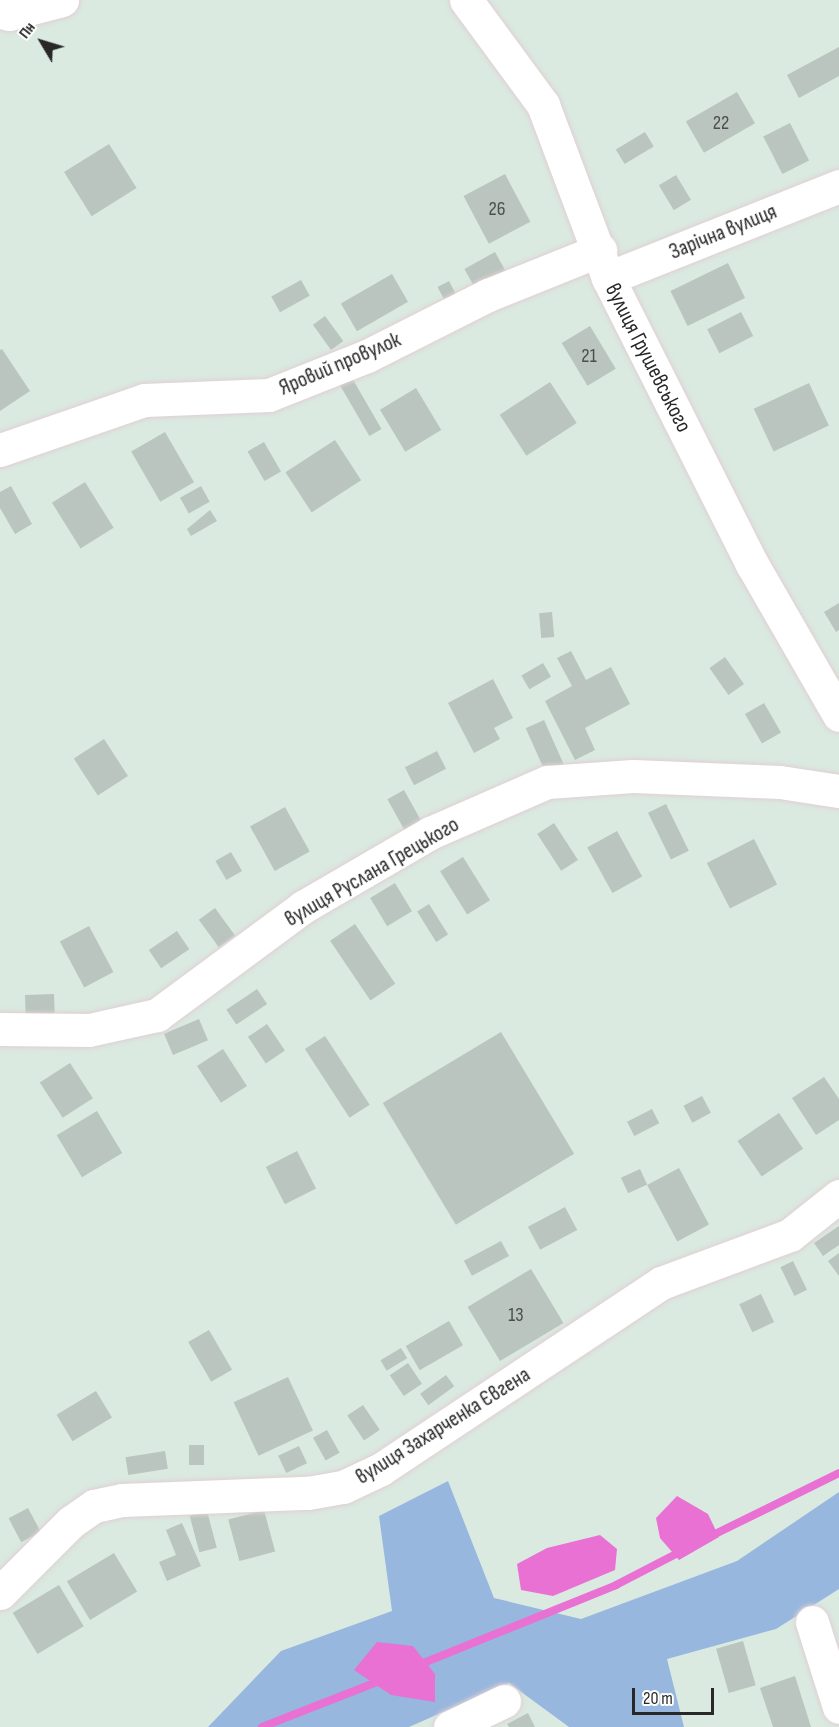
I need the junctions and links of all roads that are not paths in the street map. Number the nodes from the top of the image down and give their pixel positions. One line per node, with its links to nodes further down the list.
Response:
1 (62, 0): 3 (street)
2 (466, 0): 5 (street, вулиця Грушевського)
3 (0, 12)
4 (839, 186): 5 (street, Зарічна вулиця)
5 (604, 264): 6 (street, Яровий провулок); 7 (street, вулиця Грушевського)
6 (0, 450)
7 (839, 716)
8 (839, 790): 9 (street, вулиця Руслана Грецького)
9 (0, 1029)
10 (839, 1196): 11 (street, вулиця Захарченка Євгена)
11 (0, 1593)
12 (812, 1622): 14 (street)
13 (504, 1701): 15 (street)
14 (839, 1707)
15 (450, 1727)

